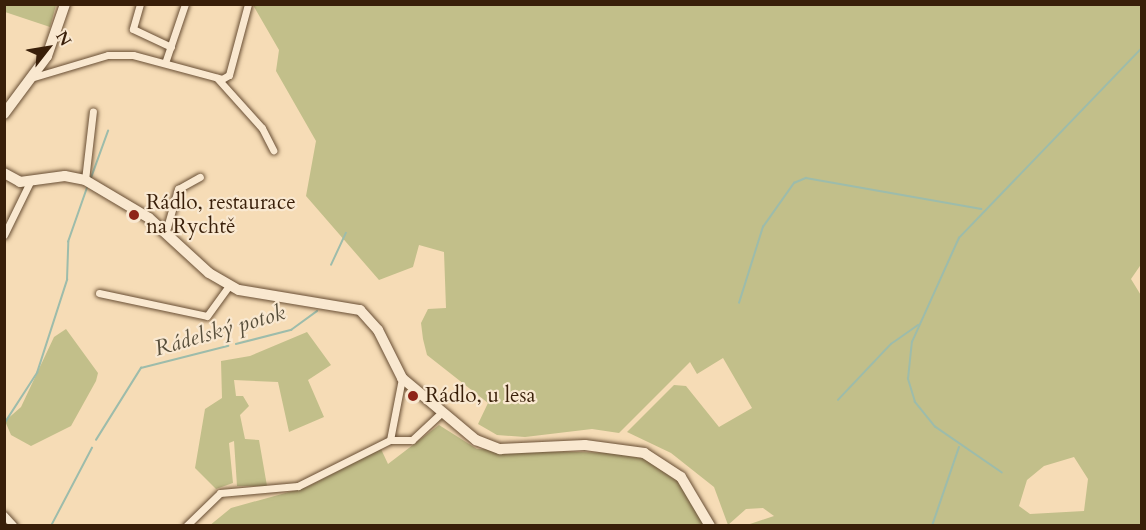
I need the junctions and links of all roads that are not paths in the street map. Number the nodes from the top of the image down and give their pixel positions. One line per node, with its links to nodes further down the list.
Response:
1 (64, 4): 7 (street)
2 (140, 4): 5 (street)
3 (185, 4): 5 (street)
4 (248, 4): 8 (street)
5 (171, 47): 6 (street)
6 (165, 63): 7 (street); 8 (street)
7 (34, 77): 10 (street)
8 (217, 78): 11 (street)
9 (93, 111): 14 (street)
10 (4, 114)
11 (273, 150)
12 (4, 173): 15 (street)
13 (200, 177): 16 (street)
14 (85, 180): 15 (street); 16 (street)
15 (30, 182): 17 (street)
16 (166, 231): 18 (street)
17 (4, 235)
18 (229, 286): 19 (street); 20 (street)
19 (99, 293)
20 (402, 378): 21 (street); 22 (street)
21 (440, 414): 22 (street); 26 (street)
22 (390, 440): 25 (street)
23 (4, 515): 24 (street)
24 (14, 525)
25 (186, 525)
26 (710, 525)

